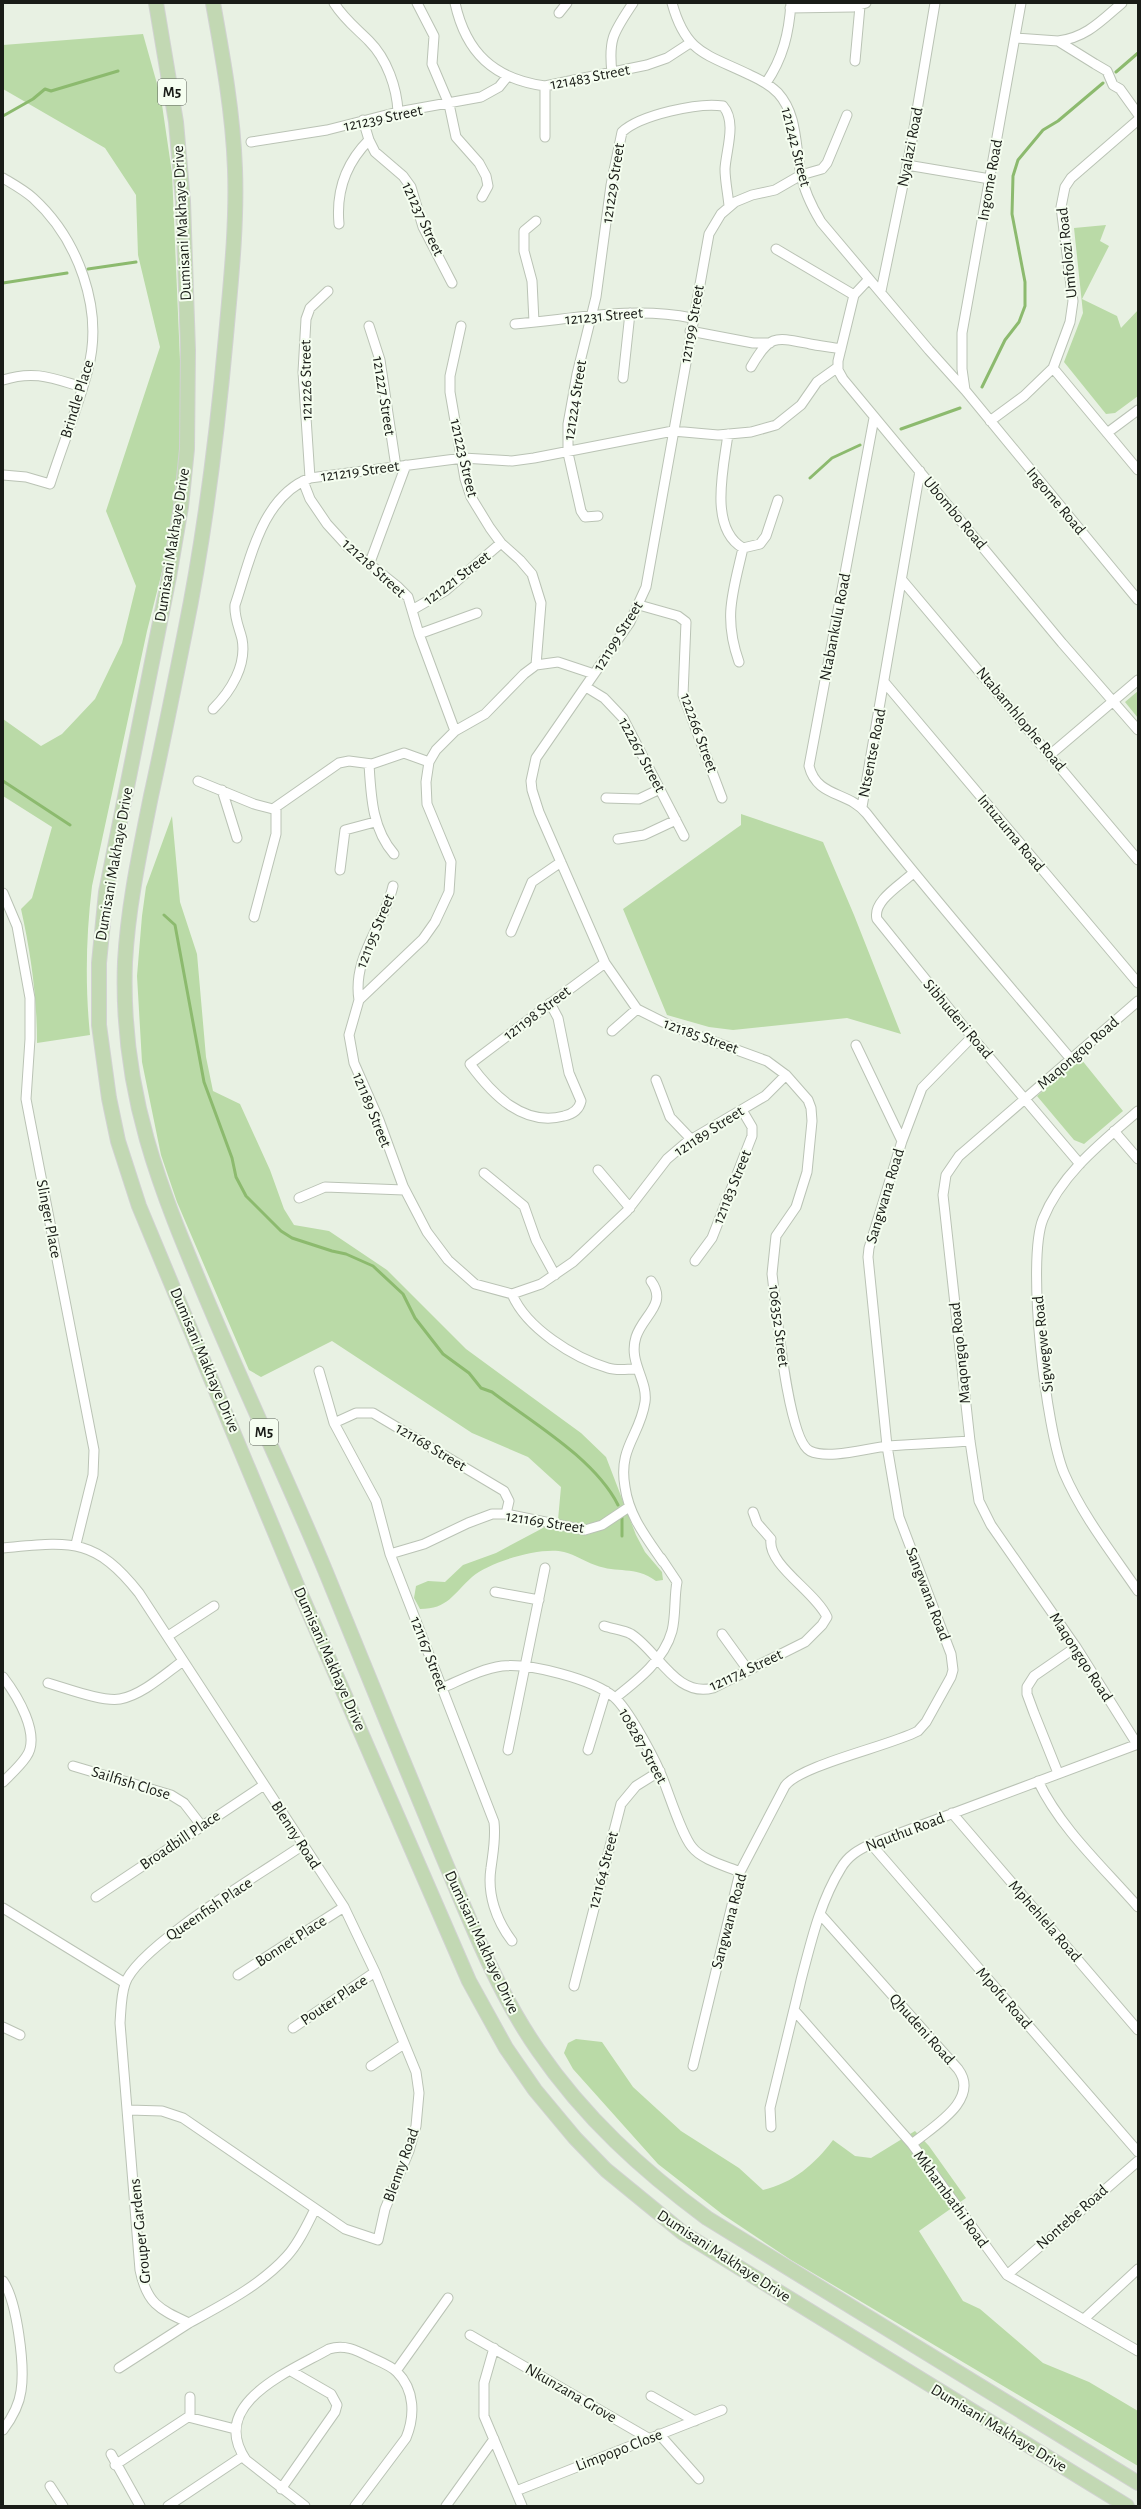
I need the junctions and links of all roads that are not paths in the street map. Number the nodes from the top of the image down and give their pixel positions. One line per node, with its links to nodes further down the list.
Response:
1 (156, 3): 260 (main road, Dumisani Makhaye Drive / M5)
2 (213, 3): 249 (main road, Dumisani Makhaye Drive / M5)
3 (334, 3): 24 (street)
4 (417, 3): 23 (street)
5 (455, 3): 20 (street, 121483 Street)
6 (567, 3): 14 (street)
7 (633, 3): 19 (street)
8 (672, 3): 17 (street, 121242 Street)
9 (935, 3): 32 (street, Nyalazi Road)
10 (1021, 3): 15 (street, Ingome Road)
11 (1122, 3): 16 (street)
12 (863, 4): 13 (street); 18 (street)
13 (791, 6): 21 (street)
14 (559, 13)
15 (1015, 38): 16 (street); 35 (street, Ingome Road)
16 (1058, 41): 25 (street)
17 (690, 43): 19 (street, 121483 Street); 21 (street, 121242 Street)
18 (855, 61)
19 (612, 74): 22 (street, 121483 Street)
20 (507, 77): 22 (street, 121483 Street); 23 (street, 121239 Street)
21 (766, 83): 33 (street, 121242 Street)
22 (544, 86): 29 (street)
23 (449, 104): 24 (street, 121239 Street); 36 (street)
24 (398, 112): 27 (street, 121239 Street)
25 (1138, 114)
26 (847, 115): 33 (street, 121199 Street)
27 (363, 120): 30 (street, 121237 Street); 31 (street, 121239 Street)
28 (1138, 120): 60 (street, Umfolozi Road)
29 (545, 138)
30 (369, 140): 39 (street); 42 (street, 121237 Street)
31 (251, 142)
32 (907, 164): 35 (street); 44 (street, Nyalazi Road)
33 (801, 175): 37 (street, 121199 Street); 41 (street, 121242 Street)
34 (3, 178): 63 (street, Brindle Place)
35 (990, 179): 56 (street, Ingome Road)
36 (482, 197)
37 (729, 206): 47 (street, 121229 Street); 48 (street, 121199 Street)
38 (536, 220): 49 (street)
39 (338, 224)
40 (776, 249): 45 (street)
41 (870, 279): 44 (street, 121242 Street); 45 (street)
42 (452, 283)
43 (328, 291): 78 (street, 121226 Street)
44 (881, 291): 57 (street, 121242 Street)
45 (854, 295): 55 (street)
46 (630, 312): 47 (street, 121231 Street); 48 (street, 121231 Street); 61 (street)
47 (592, 316): 49 (street, 121231 Street); 71 (street, 121224 Street)
48 (692, 318): 53 (street, 121199 Street)
49 (534, 322): 50 (street, 121231 Street)
50 (515, 324)
51 (369, 326): 74 (street, 121227 Street)
52 (461, 326): 72 (street, 121223 Street)
53 (690, 331): 54 (street); 68 (street, 121199 Street)
54 (770, 343): 55 (street); 58 (street)
55 (841, 349): 59 (street)
56 (961, 357): 57 (street); 64 (street, Ingome Road)
57 (942, 365): 64 (street, 121242 Street)
58 (751, 367)
59 (838, 367): 66 (street, Ubombo Road); 70 (street, 121219 Street)
60 (1053, 368): 67 (street, Umfolozi Road); 69 (street)
61 (623, 378)
62 (3, 380): 63 (street)
63 (82, 387): 77 (street, Brindle Place)
64 (965, 390): 67 (street, Ingome Road)
65 (1138, 410): 69 (street)
66 (874, 418): 76 (street, Ubombo Road); 108 (street, Ntabankulu Road)
67 (990, 421): 85 (street, Ingome Road)
68 (673, 432): 70 (street, 121219 Street); 71 (street, 121219 Street); 86 (street, 121199 Street)
69 (1107, 433): 75 (street)
70 (728, 434): 82 (street)
71 (568, 453): 72 (street, 121219 Street); 80 (street, 121224 Street)
72 (463, 458): 73 (street, 121219 Street); 81 (street, 121223 Street)
73 (406, 465): 74 (street, 121219 Street); 83 (street)
74 (396, 467): 78 (street, 121219 Street)
75 (1138, 470)
76 (920, 471): 84 (street, Ntsentse Road); 96 (street, Ubombo Road)
77 (3, 475)
78 (306, 479): 83 (street, 121218 Street); 97 (street, 121219 Street)
79 (778, 500): 82 (street)
80 (598, 516)
81 (501, 543): 87 (street, 121221 Street); 91 (street, 121223 Street)
82 (743, 548): 90 (street)
83 (369, 565): 87 (street, 121218 Street)
84 (902, 580): 94 (street, Ntsentse Road); 100 (street, Ntabamhlophe Road)
85 (1138, 600)
86 (639, 605): 92 (street, 121199 Street); 107 (street, 122266 Street)
87 (412, 610): 89 (street, 121218 Street)
88 (477, 613): 89 (street)
89 (419, 634): 99 (street, 121218 Street)
90 (739, 662)
91 (536, 665): 92 (street); 99 (street)
92 (594, 674): 95 (street, 121199 Street)
93 (1138, 680): 96 (street)
94 (885, 683): 108 (street, Ntsentse Road); 125 (street, Intuzuma Road)
95 (586, 687): 104 (street, 122267 Street); 117 (street, 121199 Street)
96 (1114, 702): 98 (street, Ubombo Road); 100 (street)
97 (214, 709)
98 (1138, 730)
99 (455, 731): 101 (street)
100 (1051, 754): 116 (street, Ntabamhlophe Road)
101 (429, 762): 102 (street); 126 (street)
102 (369, 764): 109 (street); 111 (street)
103 (198, 780): 105 (street)
104 (660, 789): 106 (street); 110 (street, 122267 Street)
105 (222, 790): 109 (street); 113 (street)
106 (606, 798)
107 (722, 798)
108 (862, 807): 119 (street, Ntsentse Road)
109 (276, 808): 122 (street)
110 (676, 820): 112 (street, 122267 Street); 114 (street)
111 (375, 822): 115 (street); 118 (street)
112 (684, 836)
113 (237, 838)
114 (618, 839)
115 (394, 854)
116 (1138, 860)
117 (561, 862): 123 (street); 124 (street, 121199 Street)
118 (340, 870)
119 (913, 873): 131 (street, Sibhudeni Road); 133 (street, Ntsentse Road)
120 (393, 886): 126 (street, 121195 Street)
121 (3, 893): 162 (street, Slinger Place)
122 (254, 917)
123 (511, 932)
124 (605, 963): 128 (street, 121198 Street); 129 (street, 121199 Street)
125 (1138, 983)
126 (359, 1000): 147 (street, 121189 Street)
127 (1138, 1001): 133 (street, Maqongqo Road)
128 (550, 1004): 128 (street, 121198 Street)
129 (637, 1009): 130 (street); 134 (street, 121185 Street)
130 (612, 1031)
131 (972, 1037): 137 (street, Sibhudeni Road); 142 (street, Sangwana Road)
132 (856, 1045): 142 (street)
133 (1070, 1058): 137 (street, Maqongqo Road)
134 (767, 1061): 135 (street, 106352 Street)
135 (786, 1075): 138 (street, 121189 Street); 158 (street, 106352 Street)
136 (656, 1080): 141 (street)
137 (1025, 1099): 144 (street, Sibhudeni Road); 157 (street, Maqongqo Road)
138 (742, 1110): 141 (street, 121189 Street); 150 (street, 121183 Street)
139 (1138, 1111): 140 (street, Sigwegwe Road)
140 (1114, 1131): 143 (street); 144 (street, Sigwegwe Road)
141 (691, 1139): 149 (street, 121189 Street)
142 (902, 1141): 158 (street, Sangwana Road)
143 (1138, 1159)
144 (1080, 1164): 168 (street, Sigwegwe Road)
145 (598, 1170): 149 (street)
146 (484, 1173): 151 (street)
147 (404, 1190): 148 (street); 153 (street, 121189 Street)
148 (299, 1198)
149 (630, 1208): 151 (street, 121189 Street)
150 (695, 1261)
151 (555, 1275): 153 (street, 121189 Street)
152 (651, 1281): 154 (street)
153 (512, 1294): 154 (street)
154 (636, 1369): 159 (street)
155 (319, 1371): 156 (street, 121167 Street)
156 (334, 1423): 161 (street, 121168 Street); 165 (street, 121167 Street)
157 (970, 1441): 158 (street, 106352 Street); 175 (street, Maqongqo Road)
158 (887, 1446): 198 (street, Sangwana Road)
159 (629, 1507): 161 (street, 121169 Street); 164 (street)
160 (753, 1512): 179 (street, 121174 Street)
161 (506, 1514): 165 (street, 121169 Street)
162 (76, 1544): 163 (street, Blenny Road); 174 (street, Blenny Road)
163 (3, 1548)
164 (654, 1548): 166 (street); 176 (street)
165 (390, 1554): 182 (street, 121167 Street)
166 (663, 1562)
167 (545, 1568): 170 (street)
168 (1138, 1591)
169 (495, 1592): 170 (street)
170 (539, 1600): 178 (street)
171 (214, 1606): 174 (street)
172 (604, 1626): 176 (street)
173 (722, 1634): 179 (street)
174 (168, 1636): 177 (street, Blenny Road)
175 (1076, 1647): 185 (street, Maqongqo Road); 190 (street)
176 (657, 1659): 179 (street, 121174 Street); 184 (street)
177 (183, 1661): 181 (street); 193 (street, Blenny Road)
178 (525, 1667): 182 (street, 108287 Street); 183 (street, 108287 Street); 186 (street)
179 (748, 1670)
180 (3, 1677): 192 (street)
181 (48, 1683)
182 (442, 1688): 204 (street, 121167 Street)
183 (606, 1691): 184 (street, 108287 Street); 187 (street)
184 (615, 1698): 189 (street, 108287 Street)
185 (1138, 1744): 190 (street, Nquthu Road)
186 (508, 1750)
187 (588, 1750)
188 (73, 1766): 195 (street, Sailfish Close)
189 (660, 1771): 198 (street, 108287 Street); 208 (street, 121164 Street)
190 (1058, 1773): 191 (street, Nquthu Road)
191 (1038, 1781): 194 (street, Nquthu Road); 201 (street)
192 (3, 1782)
193 (264, 1785): 195 (street, Broadbill Place); 197 (street, Blenny Road)
194 (952, 1813): 196 (street, Nquthu Road); 212 (street, Mphehlela Road)
195 (201, 1825): 199 (street, Broadbill Place)
196 (871, 1844): 203 (street, Nquthu Road); 220 (street, Mpofu Road)
197 (303, 1845): 200 (street, Blenny Road); 207 (street, Queenfish Place)
198 (740, 1872): 216 (street, Sangwana Road)
199 (96, 1897)
200 (344, 1907): 205 (street, Blenny Road); 206 (street, Bonnet Place)
201 (1138, 1907)
202 (3, 1908): 207 (street)
203 (820, 1914): 209 (street, Nquthu Road); 219 (street, Qhudeni Road)
204 (512, 1941)
205 (375, 1972): 211 (street, Pouter Place); 214 (street, Blenny Road)
206 (238, 1975)
207 (125, 1983): 217 (street, Grouper Gardens)
208 (574, 1986)
209 (794, 2010): 218 (street, Nquthu Road); 219 (street, Mkhambathi Road)
210 (3, 2027): 213 (street)
211 (293, 2028)
212 (1138, 2030)
213 (20, 2035)
214 (404, 2044): 215 (street); 222 (street, Blenny Road)
215 (371, 2066)
216 (693, 2066)
217 (129, 2110): 222 (street); 228 (street, Grouper Gardens)
218 (771, 2127)
219 (912, 2144): 224 (street, Mkhambathi Road)
220 (1138, 2152)
221 (1138, 2161): 224 (street, Nontebe Road)
222 (315, 2209): 228 (street)
223 (1138, 2269): 227 (street)
224 (1008, 2275): 227 (street, Mkhambathi Road)
225 (3, 2281): 241 (street)
226 (448, 2298): 234 (street)
227 (1084, 2319): 231 (street, Mkhambathi Road)
228 (188, 2323): 232 (street)
229 (470, 2335): 230 (street, Nkunzana Grove)
230 (494, 2348): 243 (street, Nkunzana Grove); 244 (street)
231 (1138, 2352)
232 (119, 2368)
233 (291, 2371): 234 (street); 240 (street); 251 (street)
234 (396, 2371): 258 (street)
235 (651, 2396): 239 (street)
236 (190, 2397): 238 (street)
237 (722, 2410): 239 (street, Limpopo Close)
238 (190, 2417): 240 (street); 247 (street)
239 (695, 2421): 242 (street, Limpopo Close)
240 (235, 2429): 246 (street)
241 (3, 2430)
242 (659, 2434): 243 (street, Limpopo Close); 248 (street)
243 (648, 2438): 252 (street, Limpopo Close)
244 (494, 2439): 252 (street); 253 (street)
245 (111, 2454): 247 (street)
246 (243, 2456): 251 (street); 256 (street)
247 (115, 2465): 255 (street)
248 (699, 2480)
249 (1138, 2483)
250 (50, 2486): 254 (street)
251 (281, 2489): 257 (street)
252 (516, 2491): 259 (street)
253 (448, 2505)
254 (63, 2506)
255 (140, 2506)
256 (168, 2506)
257 (305, 2506)
258 (355, 2506)
259 (522, 2506)
260 (1127, 2506)

